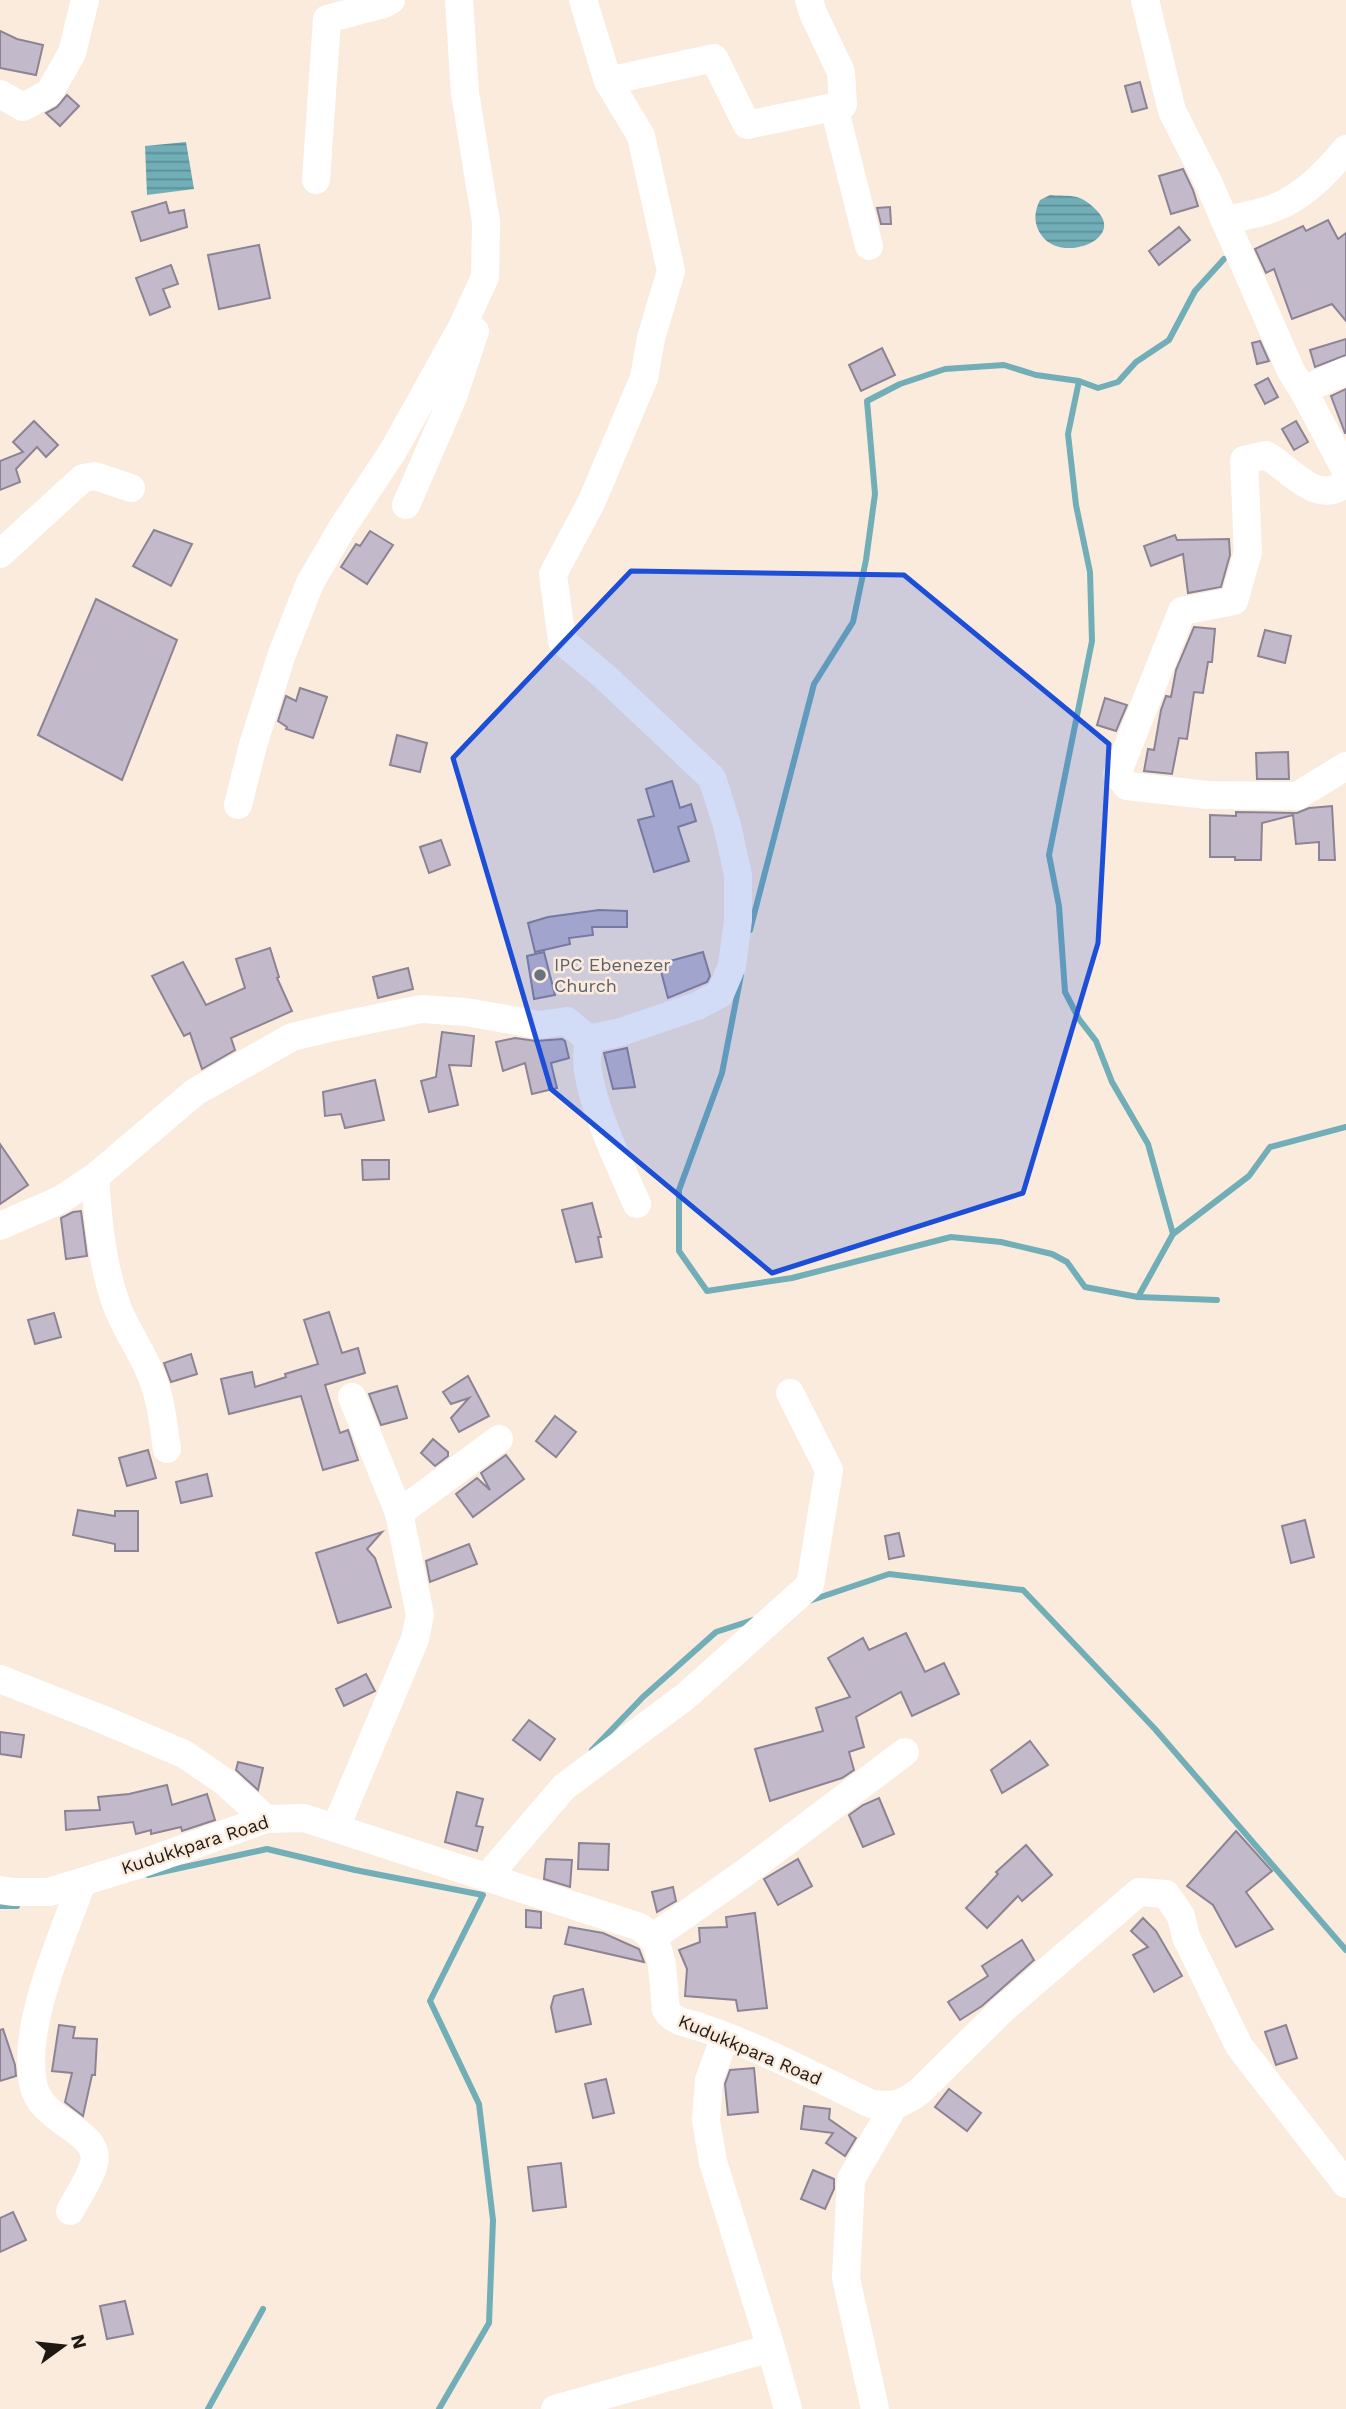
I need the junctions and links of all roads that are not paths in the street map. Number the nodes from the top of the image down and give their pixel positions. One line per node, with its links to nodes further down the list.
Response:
1 (85, 0): 8 (street)
2 (391, 0): 11 (street)
3 (459, 0): 14 (street)
4 (583, 0): 7 (street)
5 (809, 0): 9 (street)
6 (1145, 0): 12 (street)
7 (608, 81): 9 (street); 24 (street)
8 (0, 94)
9 (834, 107): 13 (street)
10 (1346, 149): 12 (street)
11 (316, 180)
12 (1226, 221): 16 (street)
13 (869, 246)
14 (485, 277): 20 (street); 23 (street)
15 (1346, 371): 16 (street)
16 (1303, 390): 17 (street)
17 (1346, 471)
18 (1346, 483): 22 (street)
19 (131, 488): 21 (street)
20 (406, 505)
21 (0, 554)
22 (1346, 766)
23 (238, 805)
24 (588, 1039): 25 (street); 26 (street)
25 (95, 1177): 27 (street); 31 (street)
26 (637, 1203)
27 (0, 1226)
28 (790, 1393): 37 (street)
29 (352, 1397): 32 (street)
30 (499, 1440): 32 (street)
31 (167, 1449)
32 (399, 1513): 36 (street)
33 (0, 1679): 35 (street)
34 (905, 1752): 40 (street)
35 (266, 1819): 36 (street, Kudukkpara Road); 38 (street, Kudukkpara Road)
36 (336, 1827): 37 (street, Kudukkpara Road)
37 (487, 1877): 40 (street, Kudukkpara Road)
38 (82, 1882): 39 (street, Kudukkpara Road); 44 (street)
39 (0, 1890)
40 (652, 1938): 41 (street, Kudukkpara Road)
41 (725, 2036): 42 (street, Kudukkpara Road); 45 (street)
42 (894, 2106): 43 (street); 48 (street)
43 (1346, 2184)
44 (70, 2211)
45 (771, 2348): 46 (street); 47 (street)
46 (555, 2409)
47 (788, 2409)
48 (876, 2409)

